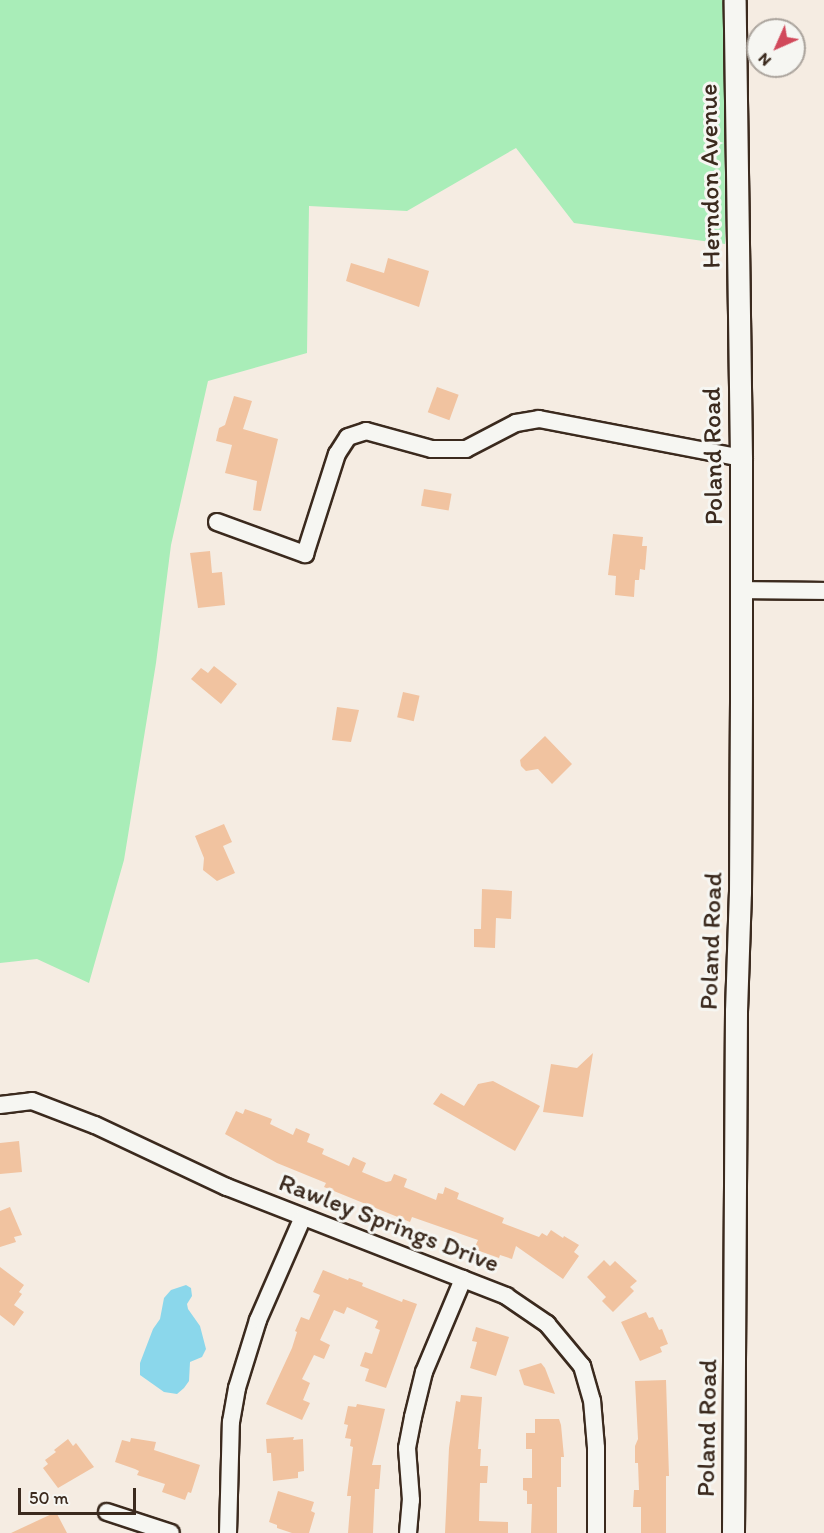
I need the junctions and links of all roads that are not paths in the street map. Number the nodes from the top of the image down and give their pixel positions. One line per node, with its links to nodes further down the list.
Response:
1 (735, 0): 2 (street, Herndon Avenue)
2 (739, 351): 3 (street, Poland Road)
3 (741, 458): 4 (street); 5 (street, Poland Road)
4 (217, 522)
5 (741, 590): 6 (street); 15 (street, Poland Road)
6 (824, 591)
7 (0, 1105): 8 (street, Rawley Springs Drive)
8 (303, 1216): 9 (street, Rawley Springs Drive); 12 (street)
9 (463, 1279): 13 (street); 14 (street, Rawley Springs Drive)
10 (107, 1512): 11 (street)
11 (171, 1533)
12 (228, 1533)
13 (408, 1533)
14 (596, 1533)
15 (733, 1533)

